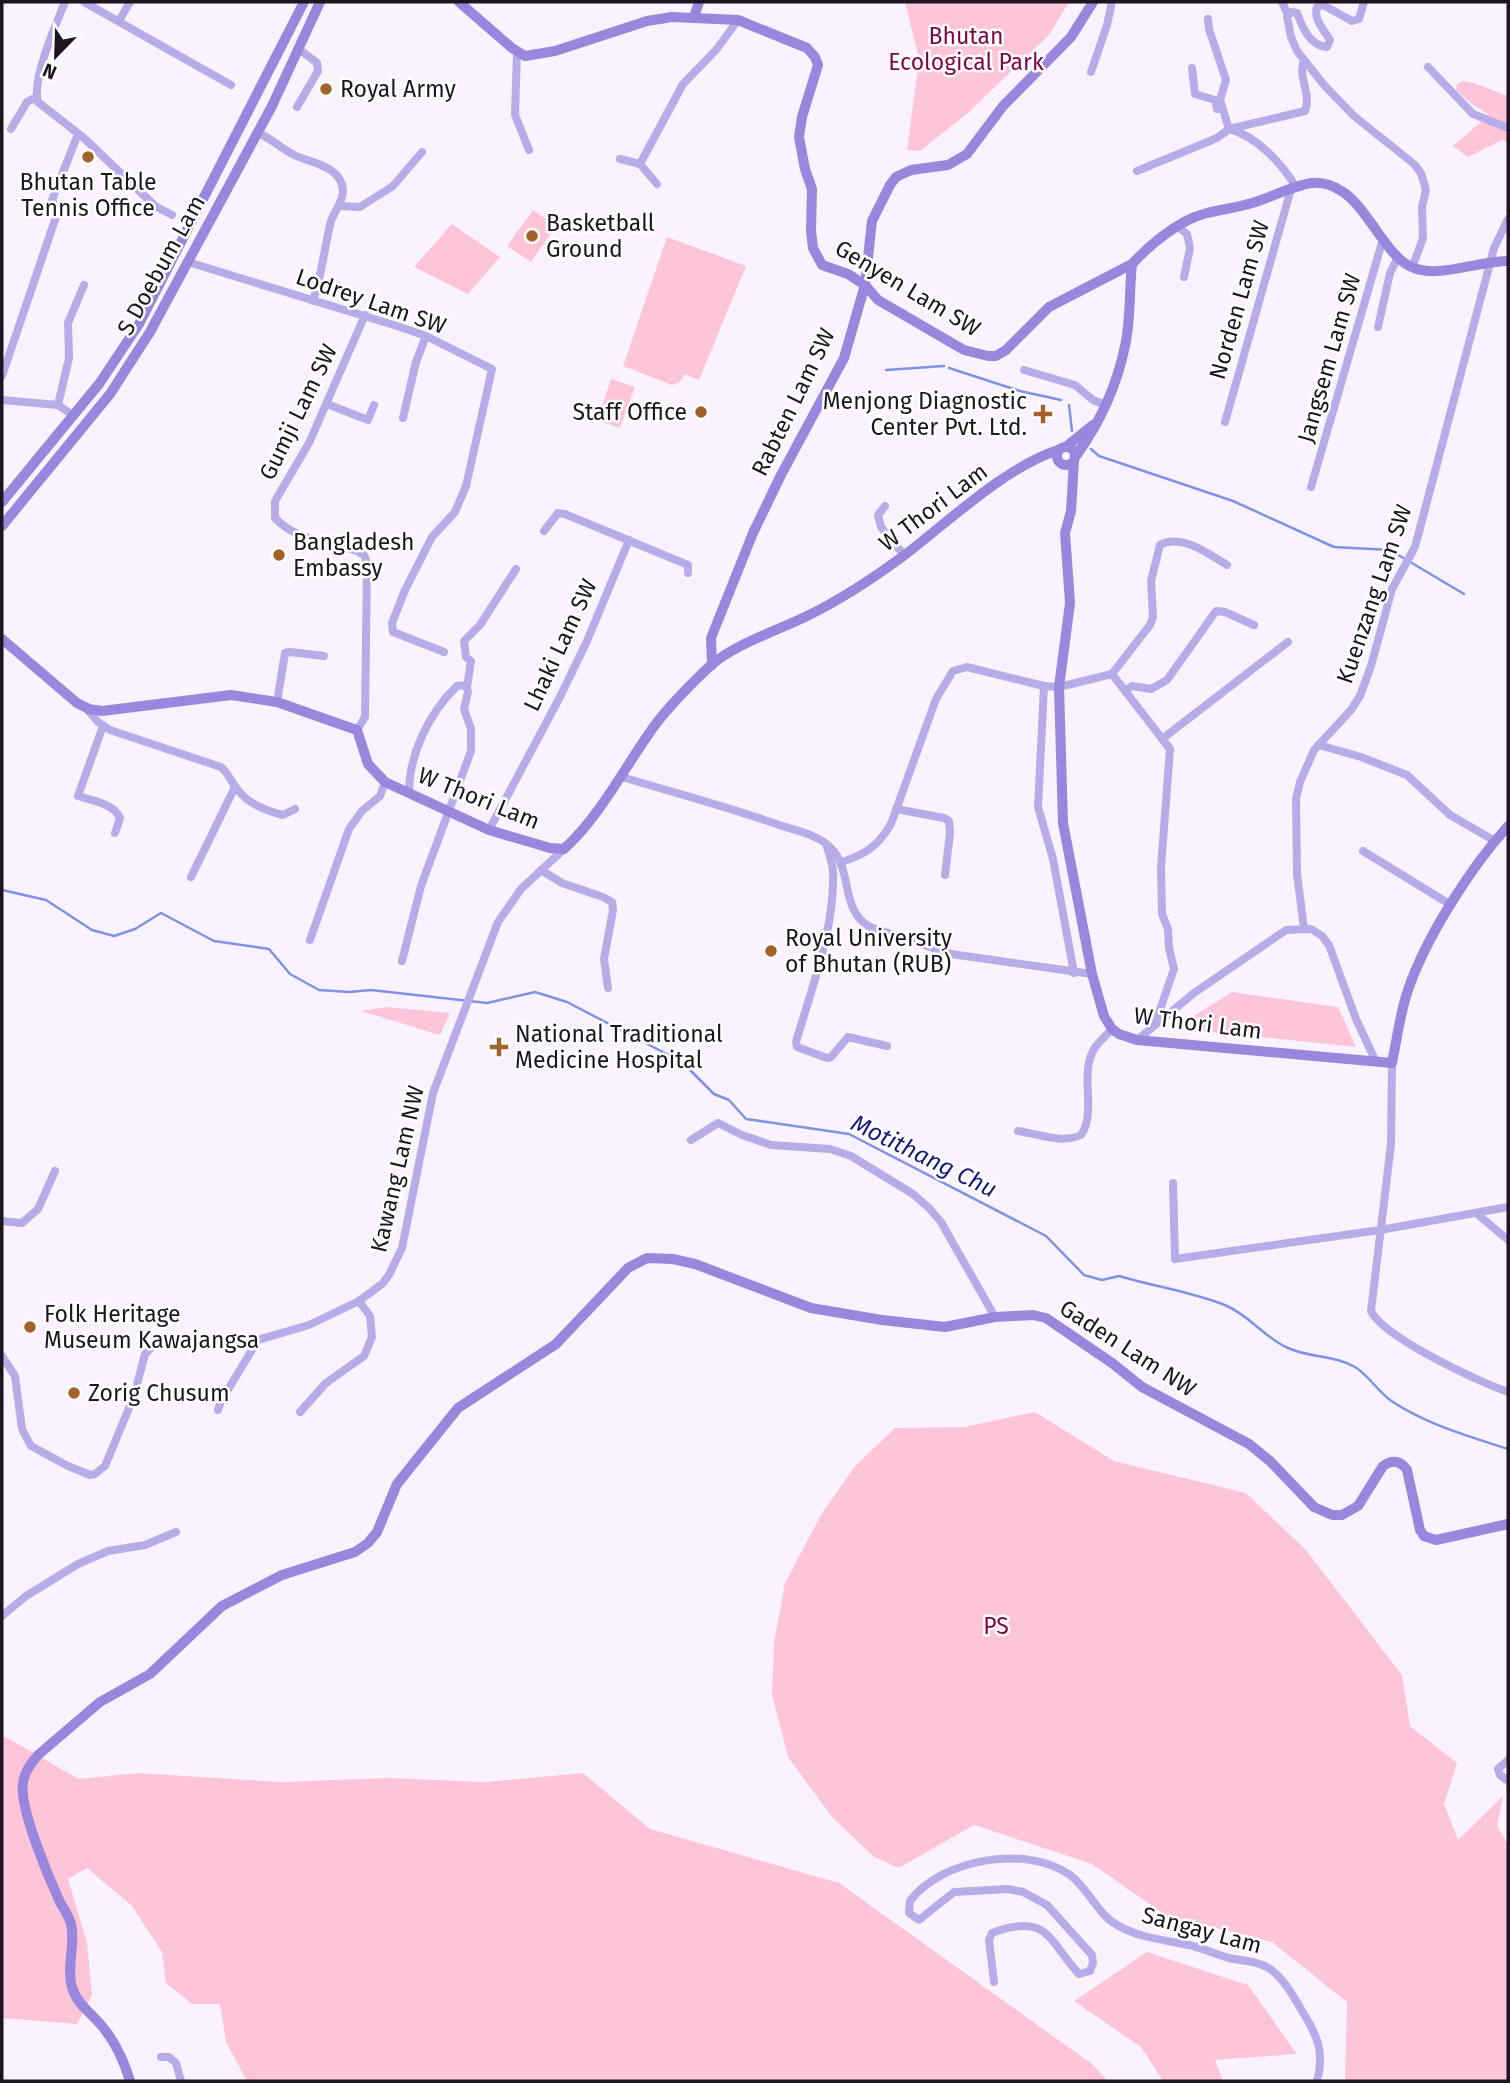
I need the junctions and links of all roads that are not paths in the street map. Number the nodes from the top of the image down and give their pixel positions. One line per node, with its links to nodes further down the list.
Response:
1 (65, 2): 24 (street)
2 (84, 2): 16 (street)
3 (130, 2): 16 (street)
4 (304, 2): 63 (main road, S Doebum Lam)
5 (320, 2): 17 (main road, S Doebum Lam)
6 (459, 2): 18 (main road)
7 (699, 2): 13 (main road)
8 (1093, 2): 51 (main road, Rabten Lam SW)
9 (1112, 2): 22 (street)
10 (1282, 2): 12 (street)
11 (1364, 2): 12 (street)
12 (1288, 15): 19 (street)
13 (694, 17): 15 (main road, Genyen Lam SW); 18 (main road, Genyen Lam SW)
14 (1208, 19): 28 (street)
15 (738, 20): 34 (street); 51 (main road, Genyen Lam SW)
16 (119, 21): 23 (street)
17 (299, 49): 25 (street); 29 (main road, S Doebum Lam)
18 (517, 51): 31 (street)
19 (1304, 60): 28 (street); 48 (street)
20 (1427, 67): 26 (street)
21 (1192, 68): 28 (street)
22 (1091, 72)
23 (231, 85)
24 (36, 97): 27 (street); 30 (street)
25 (297, 107)
26 (1508, 128)
27 (11, 129)
28 (1229, 130): 35 (street); 37 (street)
29 (257, 132): 38 (street); 46 (main road, S Doebum Lam)
30 (78, 134): 39 (street); 57 (street)
31 (529, 150)
32 (422, 152): 38 (street)
33 (620, 159): 34 (street)
34 (640, 164): 36 (street)
35 (1137, 171)
36 (657, 184)
37 (1294, 188): 41 (main road); 42 (main road); 65 (street, Norden Lam SW)
38 (339, 206): 52 (street)
39 (172, 215)
40 (1508, 219): 44 (street, Kuenzang Lam SW)
41 (1177, 226): 47 (main road); 49 (street)
42 (1383, 239): 43 (main road); 67 (street, Jangsem Lam SW)
43 (1398, 257): 48 (main road); 54 (street)
44 (1492, 261): 45 (main road); 48 (main road); 93 (street, Kuenzang Lam SW)
45 (1508, 261)
46 (188, 262): 52 (street, Lodrey Lam SW); 70 (main road, S Doebum Lam)
47 (1132, 264): 51 (main road, Genyen Lam SW); 62 (main road)
48 (1412, 268)
49 (1184, 277)
50 (83, 285): 60 (street)
51 (865, 285): 82 (main road, Rabten Lam SW)
52 (313, 301): 53 (street, Lodrey Lam SW)
53 (365, 315): 55 (street, Lodrey Lam SW); 59 (street, Gumji Lam SW)
54 (1378, 327)
55 (426, 337): 64 (street); 80 (street, Lodrey Lam SW)
56 (1024, 370): 62 (street)
57 (2, 376)
58 (2, 400): 60 (street)
59 (327, 404): 61 (street); 91 (street, Gumji Lam SW)
60 (58, 405): 63 (street)
61 (374, 405)
62 (1106, 405): 66 (main road)
63 (74, 416): 68 (main road, S Doebum Lam)
64 (403, 418)
65 (1225, 422)
66 (1066, 457): 73 (main road, W Thori Lam); 86 (main road, W Thori Lam)
67 (1311, 487)
68 (2, 502)
69 (885, 506): 73 (street)
70 (2, 526)
71 (544, 531): 72 (street)
72 (629, 540): 76 (street); 102 (street, Lhaki Lam SW)
73 (904, 555): 82 (main road, W Thori Lam)
74 (1227, 565): 83 (street)
75 (516, 569): 85 (street)
76 (688, 573)
77 (1254, 625): 87 (street)
78 (2, 639): 89 (main road)
79 (1288, 642): 92 (street)
80 (444, 652)
81 (324, 656): 88 (street)
82 (712, 664): 94 (main road, W Thori Lam)
83 (1112, 674): 86 (street); 87 (street)
84 (1044, 686): 86 (street); 99 (street); 116 (street)
85 (467, 687): 97 (street); 100 (street)
86 (1059, 687): 117 (main road, W Thori Lam)
87 (1125, 691): 92 (street)
88 (277, 702): 89 (main road); 91 (main road)
89 (85, 706): 90 (street)
90 (103, 726): 96 (street); 103 (street)
91 (357, 730): 95 (main road, W Thori Lam)
92 (1162, 738): 119 (street)
93 (1319, 745): 104 (street); 113 (street, Kuenzang Lam SW)
94 (622, 777): 105 (street); 106 (main road, W Thori Lam)
95 (385, 782): 97 (main road, W Thori Lam); 114 (street)
96 (235, 787): 98 (street); 111 (street)
97 (409, 793): 100 (main road, W Thori Lam)
98 (295, 809)
99 (896, 809): 108 (street); 110 (street)
100 (448, 812): 102 (main road, W Thori Lam); 115 (street)
101 (1508, 826): 104 (main road)
102 (489, 830): 106 (main road, W Thori Lam)
103 (115, 832)
104 (1495, 841): 112 (main road)
105 (827, 844): 108 (street); 122 (street)
106 (564, 849): 109 (street, Kawang Lam NW)
107 (1363, 851): 112 (street)
108 (841, 862): 116 (street)
109 (541, 870): 118 (street); 134 (street, Kawang Lam NW)
110 (945, 875)
111 (191, 877)
112 (1451, 905): 124 (main road)
113 (1304, 928): 119 (street); 123 (street)
114 (310, 940)
115 (402, 961)
116 (1074, 973): 117 (street)
117 (1092, 974): 120 (main road, W Thori Lam)
118 (608, 988)
119 (1155, 1024): 121 (street)
120 (1112, 1029): 121 (main road, W Thori Lam); 125 (street)
121 (1137, 1040): 123 (main road, W Thori Lam)
122 (887, 1046)
123 (1376, 1062): 124 (main road, W Thori Lam)
124 (1392, 1063): 132 (street)
125 (1018, 1130)
126 (691, 1140): 135 (street)
127 (55, 1171): 131 (street)
128 (1173, 1183): 132 (street)
129 (1508, 1207): 130 (street)
130 (1476, 1213): 132 (street); 133 (street)
131 (2, 1221)
132 (1380, 1230): 138 (street)
133 (1508, 1240)
134 (359, 1301): 136 (street, Kawang Lam NW); 140 (street)
135 (995, 1317): 141 (main road, Gaden Lam NW); 148 (main road, Gaden Lam NW)
136 (258, 1340): 137 (street, Kawang Lam NW); 139 (street)
137 (2, 1356)
138 (1508, 1392)
139 (218, 1410)
140 (300, 1412)
141 (1508, 1524)
142 (176, 1532): 143 (street)
143 (2, 1616)
144 (1508, 1760): 145 (street)
145 (1508, 1781)
146 (994, 1982): 150 (street, Sangay Lam)
147 (161, 2057): 149 (street)
148 (130, 2081)
149 (181, 2081)
150 (1317, 2081)

